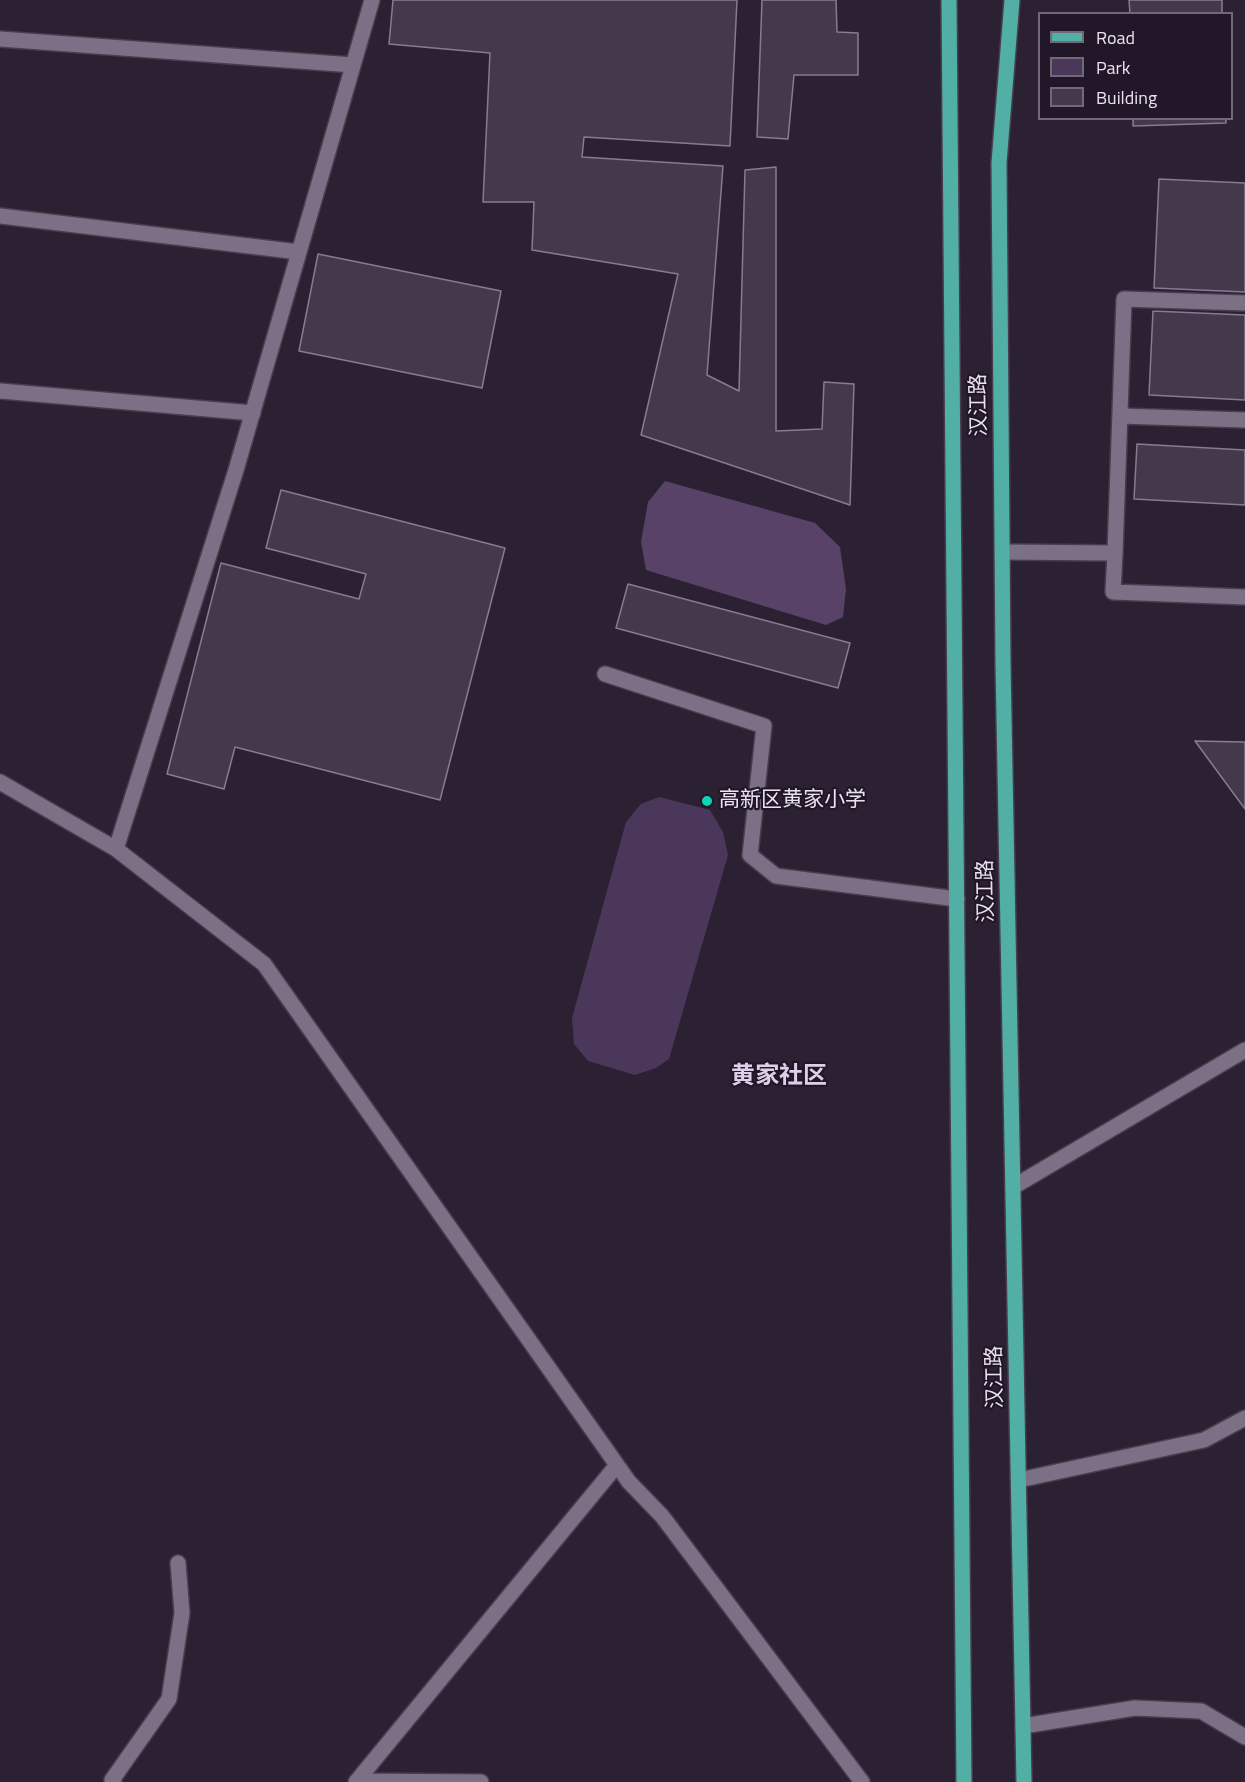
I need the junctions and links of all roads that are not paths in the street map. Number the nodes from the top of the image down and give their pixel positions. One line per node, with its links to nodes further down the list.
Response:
1 (372, 0): 5 (street)
2 (949, 0): 19 (main road, 汉江路)
3 (1012, 0): 13 (main road, 汉江路)
4 (0, 39): 5 (street)
5 (353, 65): 7 (street)
6 (0, 216): 7 (street)
7 (299, 252): 10 (street)
8 (1245, 303): 11 (street)
9 (0, 391): 10 (street)
10 (253, 413): 18 (street)
11 (1120, 416): 12 (street); 14 (street)
12 (1245, 420)
13 (1003, 552): 14 (street); 21 (main road, 汉江路)
14 (1114, 553): 15 (street)
15 (1245, 597)
16 (604, 674): 19 (street)
17 (0, 782): 18 (street)
18 (116, 849): 23 (street)
19 (957, 899): 32 (main road, 汉江路)
20 (1245, 1050): 21 (street)
21 (1013, 1187): 24 (main road, 汉江路)
22 (1245, 1418): 24 (street)
23 (616, 1465): 28 (street); 31 (street)
24 (1018, 1480): 26 (main road, 汉江路)
25 (178, 1563): 29 (street)
26 (1023, 1726): 27 (street); 33 (main road, 汉江路)
27 (1245, 1737)
28 (357, 1781): 30 (street)
29 (114, 1782)
30 (481, 1782)
31 (862, 1782)
32 (964, 1782)
33 (1024, 1782)

